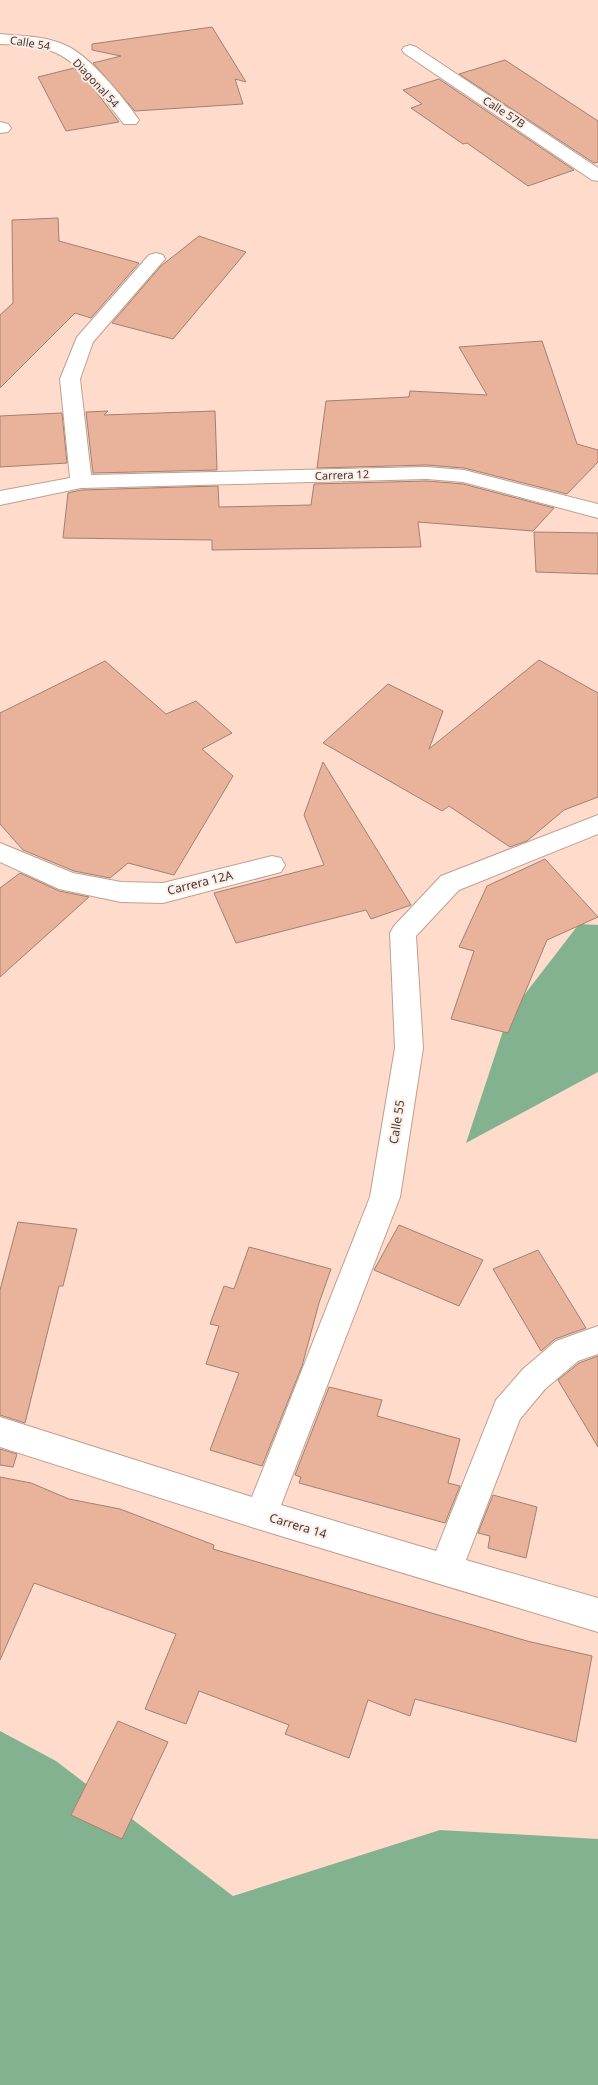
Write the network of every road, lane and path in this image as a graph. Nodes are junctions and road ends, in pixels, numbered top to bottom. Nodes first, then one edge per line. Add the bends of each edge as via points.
1 (0, 39) edge
2 (60, 49) joint
3 (410, 50) dead end
4 (130, 120) dead end
5 (598, 176) edge
6 (156, 259) dead end
7 (81, 482) junction
8 (0, 498) edge
9 (598, 511) edge
10 (598, 824) edge
11 (0, 852) edge
12 (272, 865) dead end
13 (598, 1340) edge
14 (0, 1432) edge
15 (261, 1515) junction
16 (445, 1570) junction
17 (598, 1615) edge

1 - 2 street, Calle 54
2 - 4 street, Diagonal 54 via 78,60
3 - 5 street, Calle 57B
6 - 7 street via 84,341 70,379
7 - 8 street, Carrera 12
7 - 9 street, Carrera 12 via 427,473 464,476
10 - 15 street, Calle 55 via 450,883 404,933 409,1048 385,1197
11 - 12 street, Carrera 12A via 68,882 121,892 163,892
13 - 16 street via 568,1351 534,1379 508,1410
14 - 15 street, Carrera 14
15 - 16 street, Carrera 14
16 - 17 street, Carrera 14

